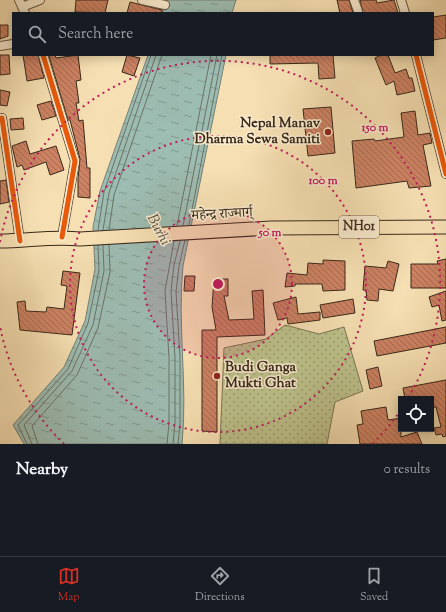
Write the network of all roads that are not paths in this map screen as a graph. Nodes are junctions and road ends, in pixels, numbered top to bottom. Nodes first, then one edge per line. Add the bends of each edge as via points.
1 (40, 0) edge
2 (142, 0) edge
3 (354, 0) edge
4 (401, 0) edge
5 (165, 5) dead end
6 (22, 7) edge
7 (358, 11) dead end
8 (405, 12) edge
9 (12, 44) edge
10 (0, 46) edge
11 (43, 56) edge
12 (416, 56) edge
13 (2, 118) dead end
14 (446, 174) edge
15 (446, 227) edge
16 (62, 237) junction
17 (0, 241) edge
18 (20, 241) junction

1 - 6 street
2 - 5 street
3 - 7 street
4 - 8 street
9 - 10 street
11 - 16 street via 75,161
12 - 14 street
13 - 18 street
15 - 16 highway, महेन्द्र राज्मार्ग् / NH01 via 271,228
16 - 18 highway, महेन्द्र राज्मार्ग् / NH01
17 - 18 highway, महेन्द्र राज्मार्ग् / NH01

